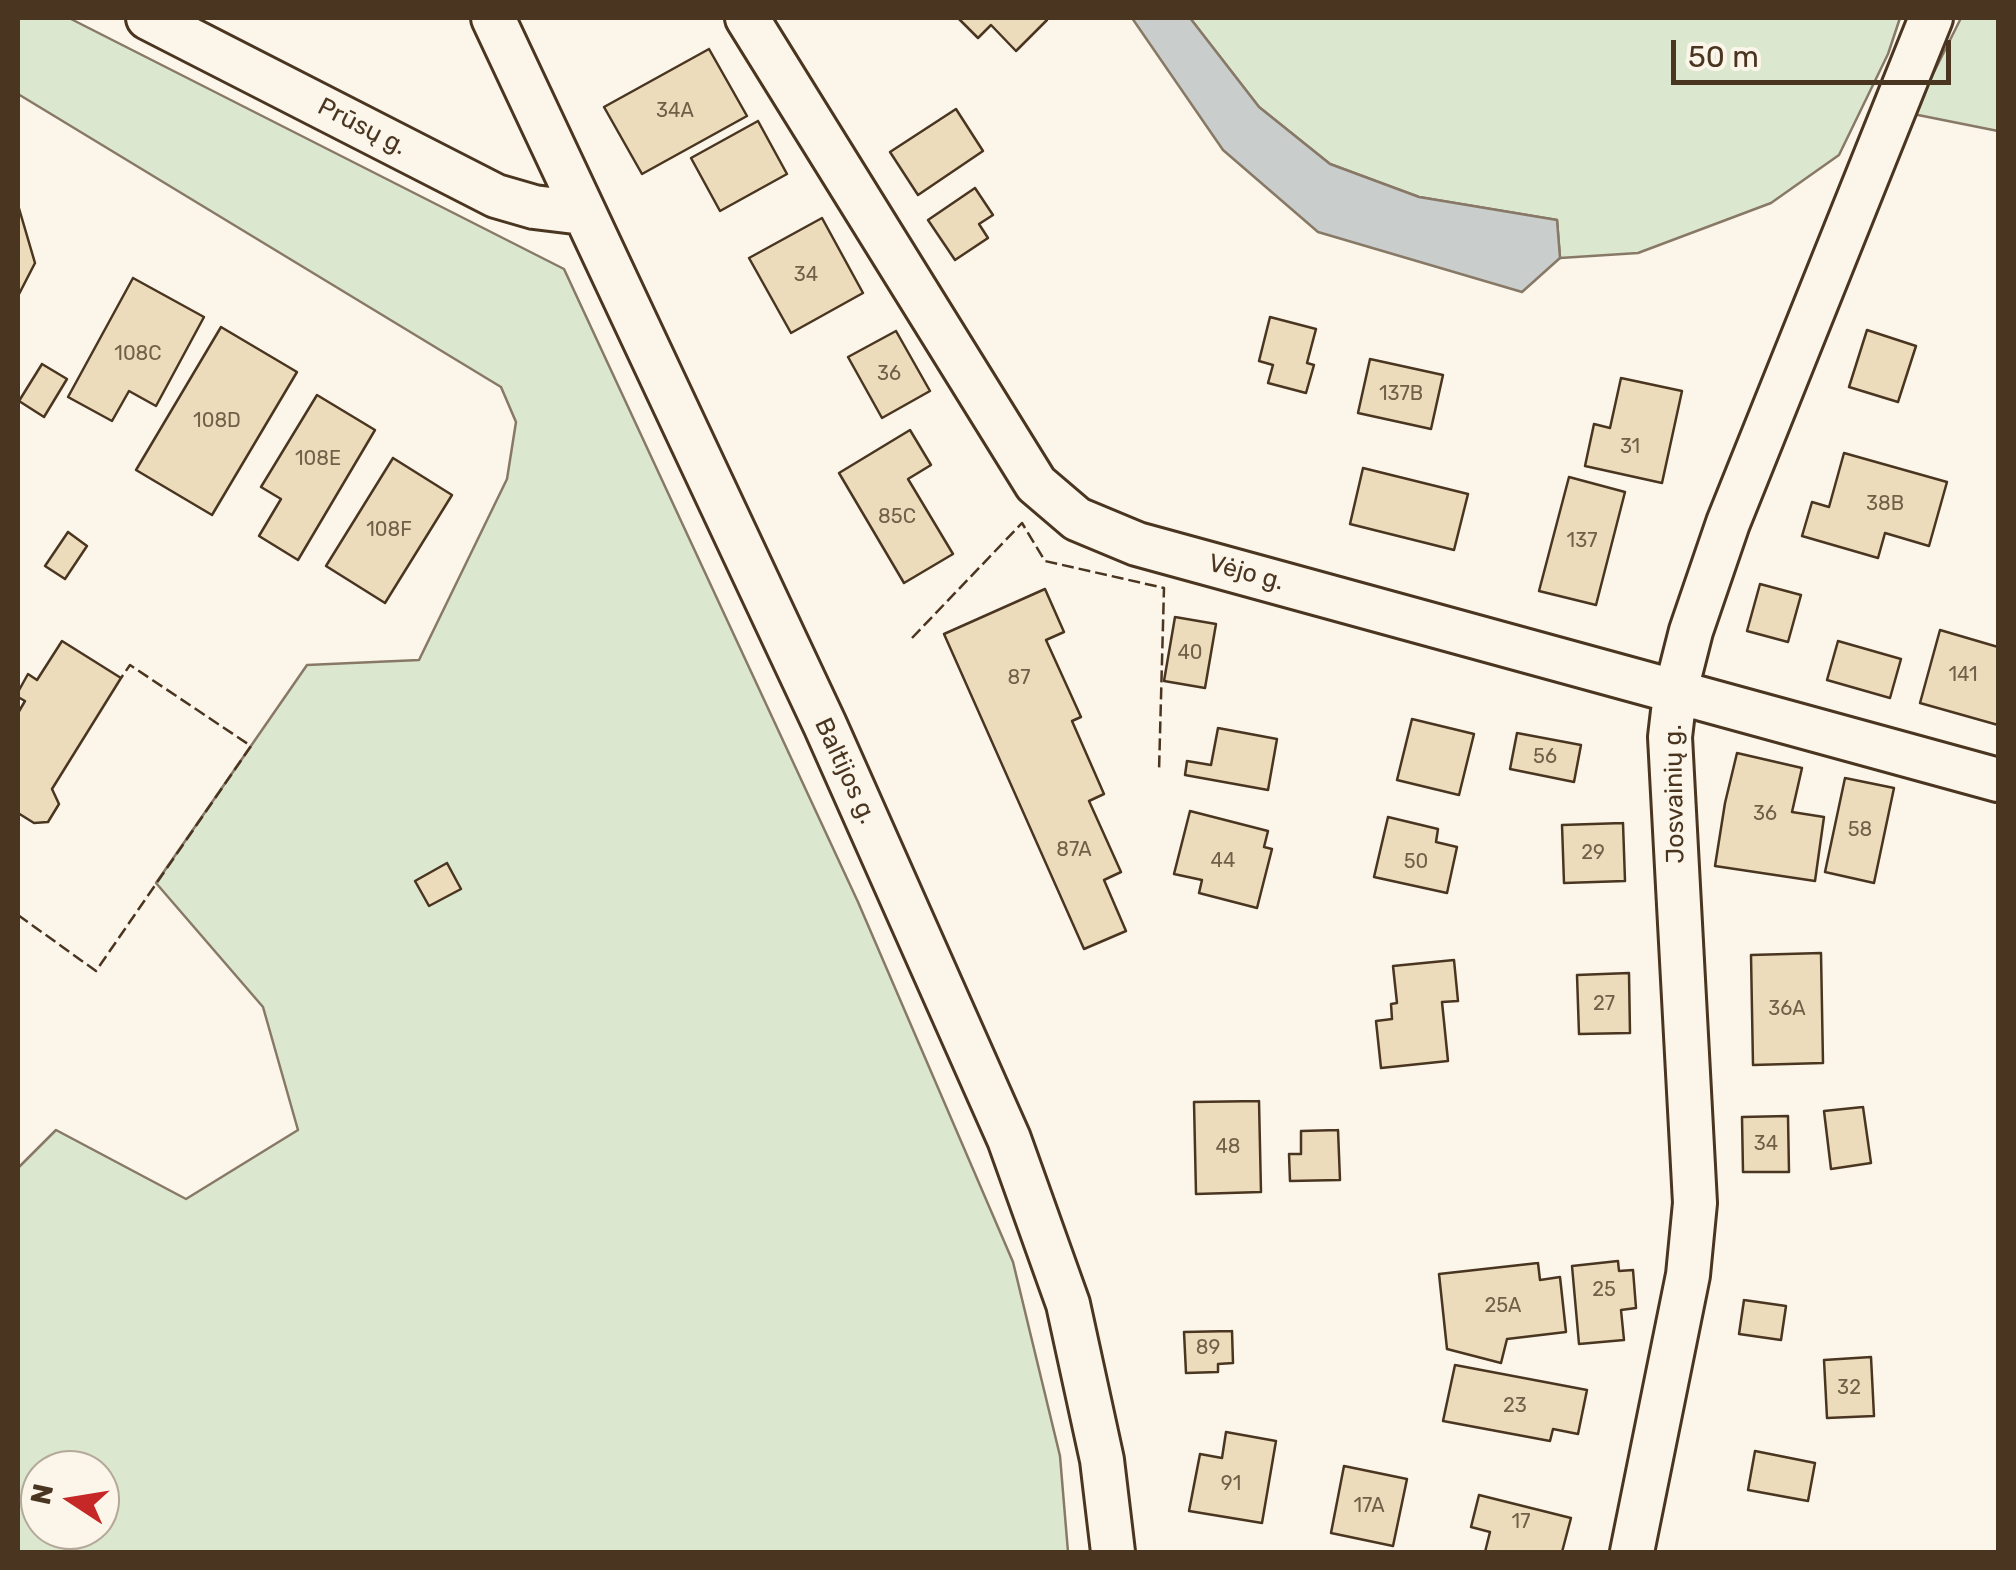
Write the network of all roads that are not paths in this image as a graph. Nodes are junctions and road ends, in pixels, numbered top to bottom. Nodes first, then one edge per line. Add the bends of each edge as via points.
1 (148, 18) edge
2 (493, 18) edge
3 (747, 18) edge
4 (1931, 18) edge
5 (583, 213) junction
6 (1675, 694) junction
7 (1998, 780) edge
8 (1113, 1552) edge
9 (1632, 1552) edge

1 - 5 street, Prūsų g. via 496,196
2 - 5 street, Baltijos g.
3 - 6 street, Vėjo g. via 1036,484 1076,519 1137,544
4 - 6 street, Josvainių g. via 1728,523
5 - 8 street, Baltijos g. via 1009,1139 1068,1304 1102,1460
6 - 7 street, Vėjo g.
6 - 9 street, Josvainių g. via 1670,754 1696,1202 1688,1275

